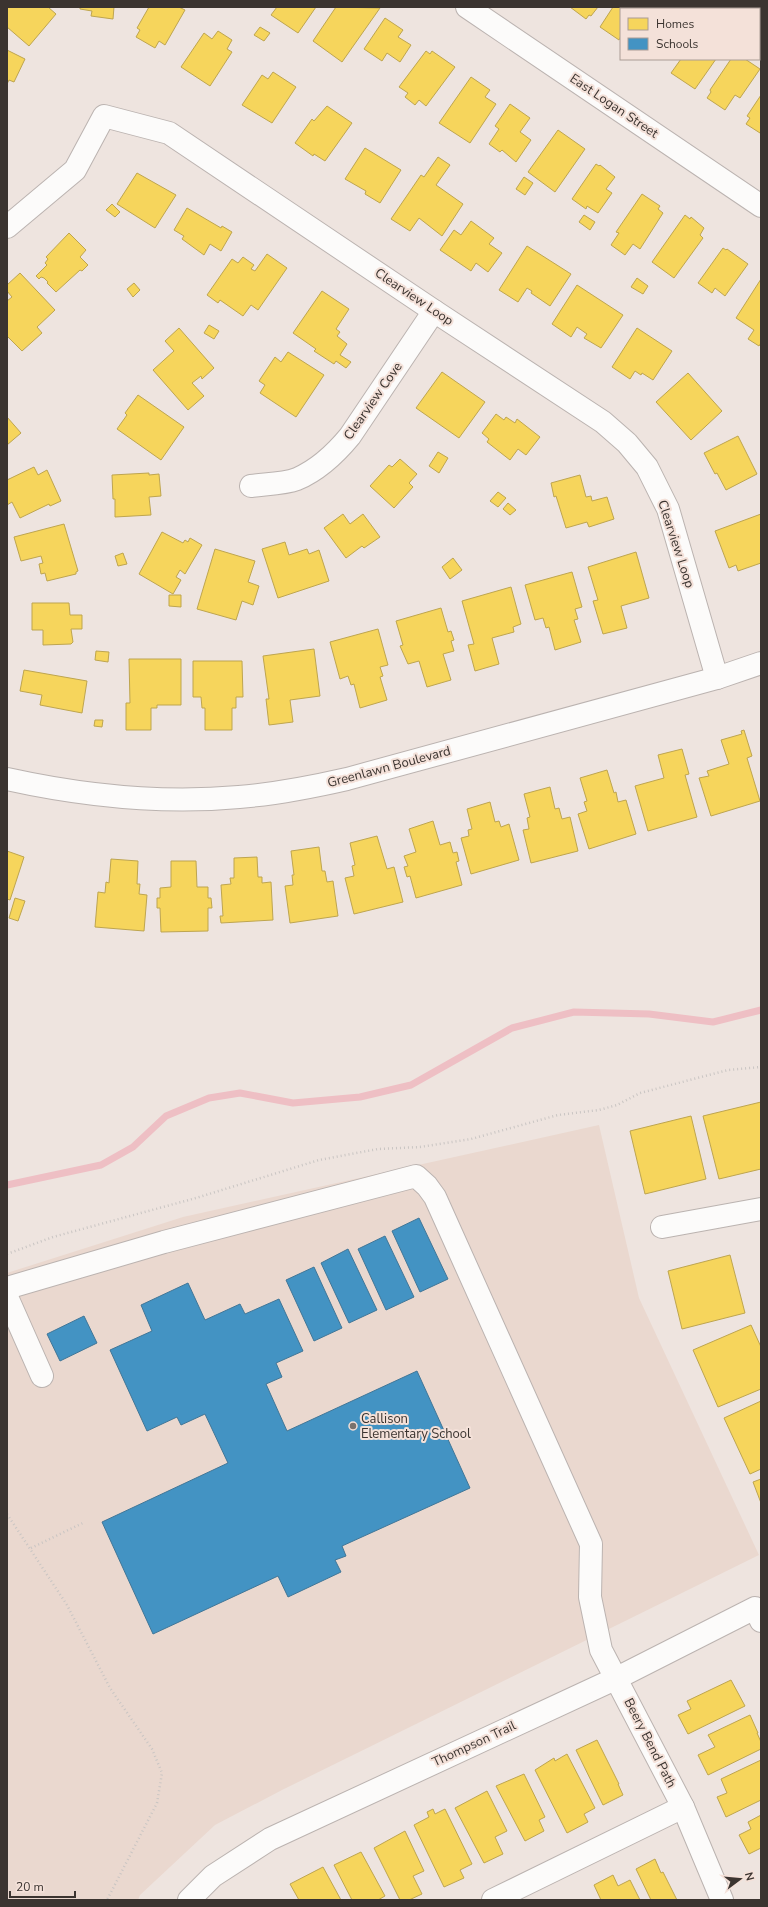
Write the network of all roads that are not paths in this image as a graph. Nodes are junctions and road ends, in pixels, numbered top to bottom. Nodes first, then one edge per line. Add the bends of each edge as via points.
1 (467, 7) edge
2 (761, 206) edge
3 (7, 227) edge
4 (434, 312) junction
5 (251, 486) dead end
6 (761, 663) edge
7 (717, 678) junction
8 (7, 779) edge
9 (761, 1209) edge
10 (662, 1227) dead end
11 (7, 1288) edge
12 (7, 1297) edge
13 (42, 1376) dead end
14 (759, 1612) edge
15 (616, 1678) junction
16 (682, 1807) junction
17 (189, 1900) edge
18 (493, 1900) edge
19 (722, 1900) edge

1 - 2 street, East Logan Street
3 - 4 street, Clearview Loop via 75,170 104,116 169,133
4 - 5 street, Clearview Cove via 341,447 321,465 297,479
4 - 7 street, Clearview Loop via 603,422 627,443 647,467 668,509
6 - 7 street, Greenlawn Boulevard
7 - 8 street, Greenlawn Boulevard via 347,779 294,790 239,797 127,798 58,790
9 - 10 street
11 - 15 street, Beery Bend Path via 164,1242 416,1176 435,1197 591,1544 590,1597 601,1650
12 - 13 street
14 - 15 street, Thompson Trail
15 - 16 street, Beery Bend Path
15 - 17 street, Thompson Trail via 270,1838 213,1876
16 - 18 street
16 - 19 street, Beery Bend Path

